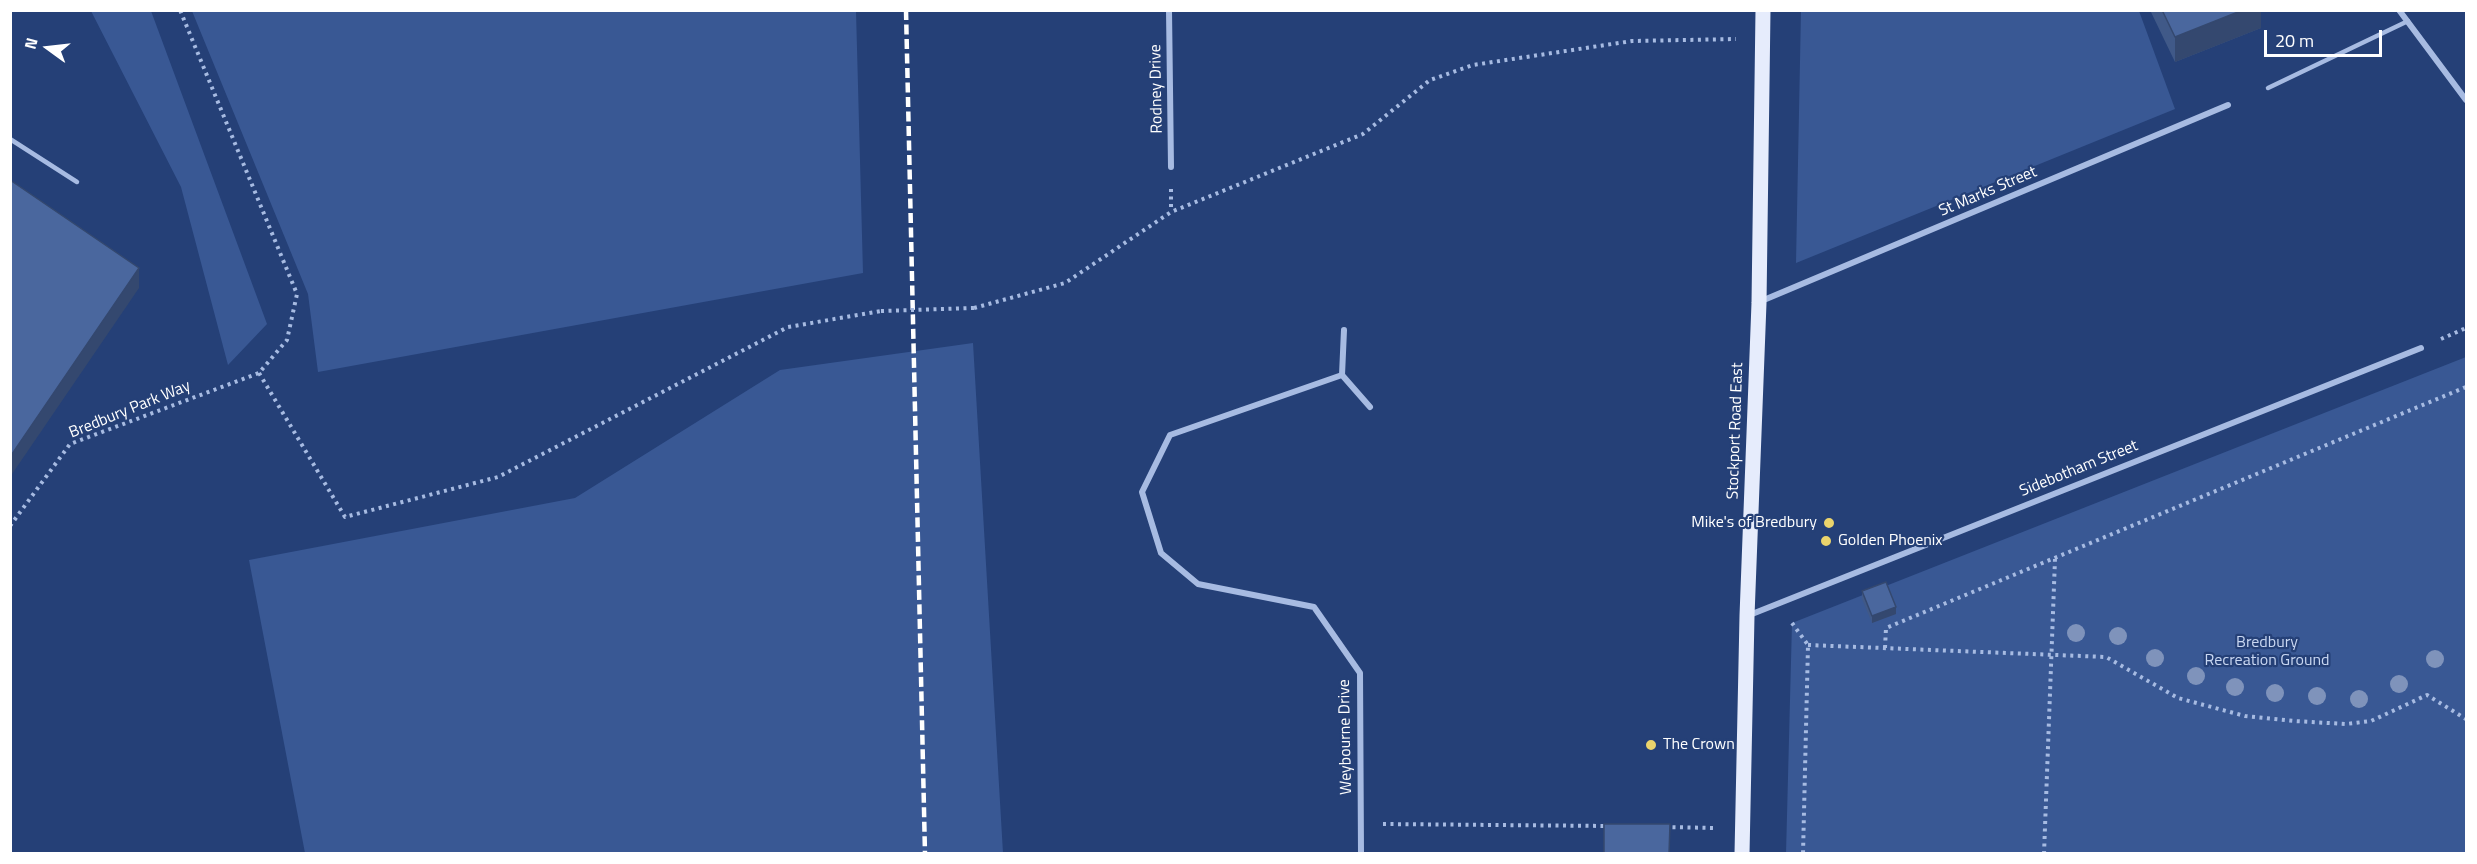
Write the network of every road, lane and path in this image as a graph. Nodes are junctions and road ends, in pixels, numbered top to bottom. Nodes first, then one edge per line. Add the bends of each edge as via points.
1 (180, 10) edge
2 (1169, 10) edge
3 (1763, 10) edge
4 (2399, 10) edge
5 (2408, 21) junction
6 (1761, 39) junction
7 (2268, 88) dead end
8 (2466, 100) edge
9 (2228, 105) dead end
10 (10, 139) edge
11 (1171, 167) dead end
12 (77, 182) dead end
13 (1759, 303) junction
14 (1344, 330) dead end
15 (2421, 348) dead end
16 (259, 373) junction
17 (1342, 375) junction
18 (2466, 387) edge
19 (1370, 407) dead end
20 (10, 526) edge
21 (2055, 559) junction
22 (1747, 616) junction
23 (1885, 648) junction
24 (2051, 655) junction
25 (2217, 710) junction
26 (2217, 716) dead end
27 (2466, 719) edge
28 (1361, 823) junction
29 (1611, 826) edge
30 (1659, 827) edge
31 (1742, 828) junction
32 (1361, 854) edge
33 (1742, 854) edge
34 (1803, 854) edge
35 (2044, 854) edge

1 - 16 path via 297,294 286,340
2 - 11 street, Rodney Drive
3 - 6 main road, Stockport Road East
4 - 5 street
5 - 7 lane
5 - 8 street
6 - 13 main road, Stockport Road East
6 - 16 path, bridge via 1632,42 1473,65 1430,80 1364,134 1171,212 1065,283 974,308 881,311 788,327 498,477 345,517
9 - 13 street, St Marks Street
10 - 12 lane
13 - 22 main road, Stockport Road East
14 - 17 street
15 - 22 street, Sidebotham Street
16 - 20 path, Bredbury Park Way via 70,444
17 - 19 street
17 - 28 street, Weybourne Drive via 1170,435 1142,492 1161,553 1198,584 1314,607 1360,673
18 - 21 path
21 - 23 path via 1886,628
21 - 24 path
22 - 31 main road, Stockport Road East
23 - 24 path
23 - 34 path via 1808,645
24 - 25 path via 2106,657 2178,698
24 - 35 path
25 - 26 path
25 - 27 path via 2346,724 2371,721 2427,695
28 - 29 path
28 - 32 street, Weybourne Drive
30 - 31 path
31 - 33 main road, Stockport Road East

